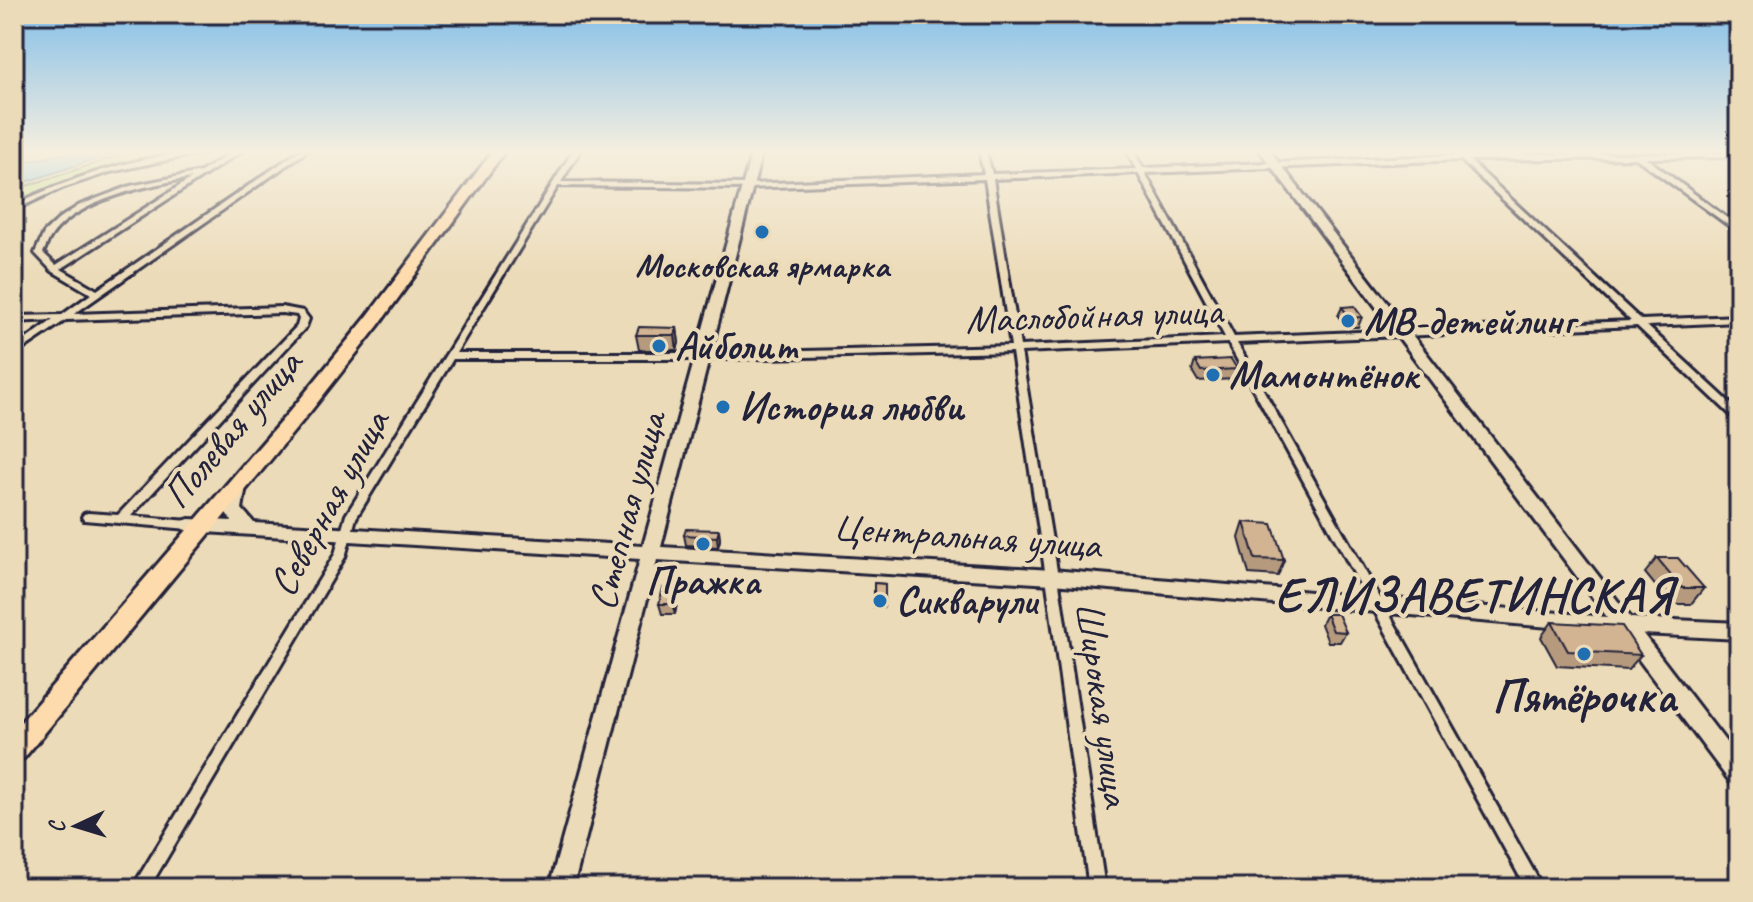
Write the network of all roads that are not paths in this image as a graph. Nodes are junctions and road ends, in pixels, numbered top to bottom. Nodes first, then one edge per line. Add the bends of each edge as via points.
1 (46, 193) edge
2 (121, 193) edge
3 (172, 193) edge
4 (242, 193) edge
5 (458, 193) edge
6 (468, 193) edge
7 (550, 193) edge
8 (745, 193) edge
9 (991, 193) edge
10 (1152, 193) edge
11 (1298, 193) edge
12 (1502, 193) edge
13 (1688, 193) edge
14 (14, 208) edge
15 (1739, 231) edge
16 (55, 269) junction
17 (97, 294) junction
18 (63, 318) junction
19 (14, 319) edge
20 (1739, 319) edge
21 (1642, 323) junction
22 (1403, 331) junction
23 (1231, 340) junction
24 (1015, 349) junction
25 (14, 352) edge
26 (703, 355) junction
27 (451, 356) junction
28 (1739, 417) edge
29 (239, 482) junction
30 (88, 517) dead end
31 (121, 519) junction
32 (196, 526) junction
33 (254, 529) junction
34 (344, 535) junction
35 (651, 551) junction
36 (175, 559) junction
37 (1052, 577) junction
38 (1377, 602) junction
39 (1628, 626) junction
40 (1739, 631) edge
41 (14, 730) edge
42 (14, 750) edge
43 (1739, 776) edge
44 (140, 888) edge
45 (561, 888) edge
46 (1097, 888) edge
47 (1535, 888) edge

1 - 14 street
2 - 16 street via 72,213 46,234 39,253
3 - 16 street
4 - 17 street
5 - 32 highway, Полевая улица
6 - 29 highway, Полевая улица via 372,322
7 - 27 street, Северная улица
8 - 26 street, Степная улица
9 - 24 street, Широкая улица
10 - 23 street
11 - 22 street
12 - 21 street
13 - 15 street
16 - 17 street
17 - 18 street
18 - 19 street
18 - 25 street
18 - 31 street via 282,310 300,313 304,319
20 - 21 street, Маслобойная улица
21 - 22 street, Маслобойная улица
21 - 28 street
22 - 23 street, Маслобойная улица
22 - 39 street
23 - 24 street, Маслобойная улица
23 - 38 street
24 - 26 street, Маслобойная улица
24 - 37 street, Широкая улица
26 - 27 street, Маслобойная улица
26 - 35 street, Степная улица
27 - 34 street, Северная улица
29 - 32 highway, Полевая улица
29 - 33 street via 233,510
30 - 31 street
31 - 32 street
32 - 33 street, Центральная улица
32 - 36 highway, Полевая улица
32 - 41 highway, Полевая улица
33 - 34 street, Центральная улица
33 - 36 street via 206,539
34 - 35 street, Центральная улица
34 - 44 street, Северная улица via 341,554
35 - 37 street, Центральная улица
35 - 45 street, Степная улица
36 - 42 highway, Полевая улица
37 - 38 street, Центральная улица
37 - 46 street, Широкая улица
38 - 39 street, Центральная улица
38 - 47 street
39 - 40 street, Центральная улица
39 - 43 street

